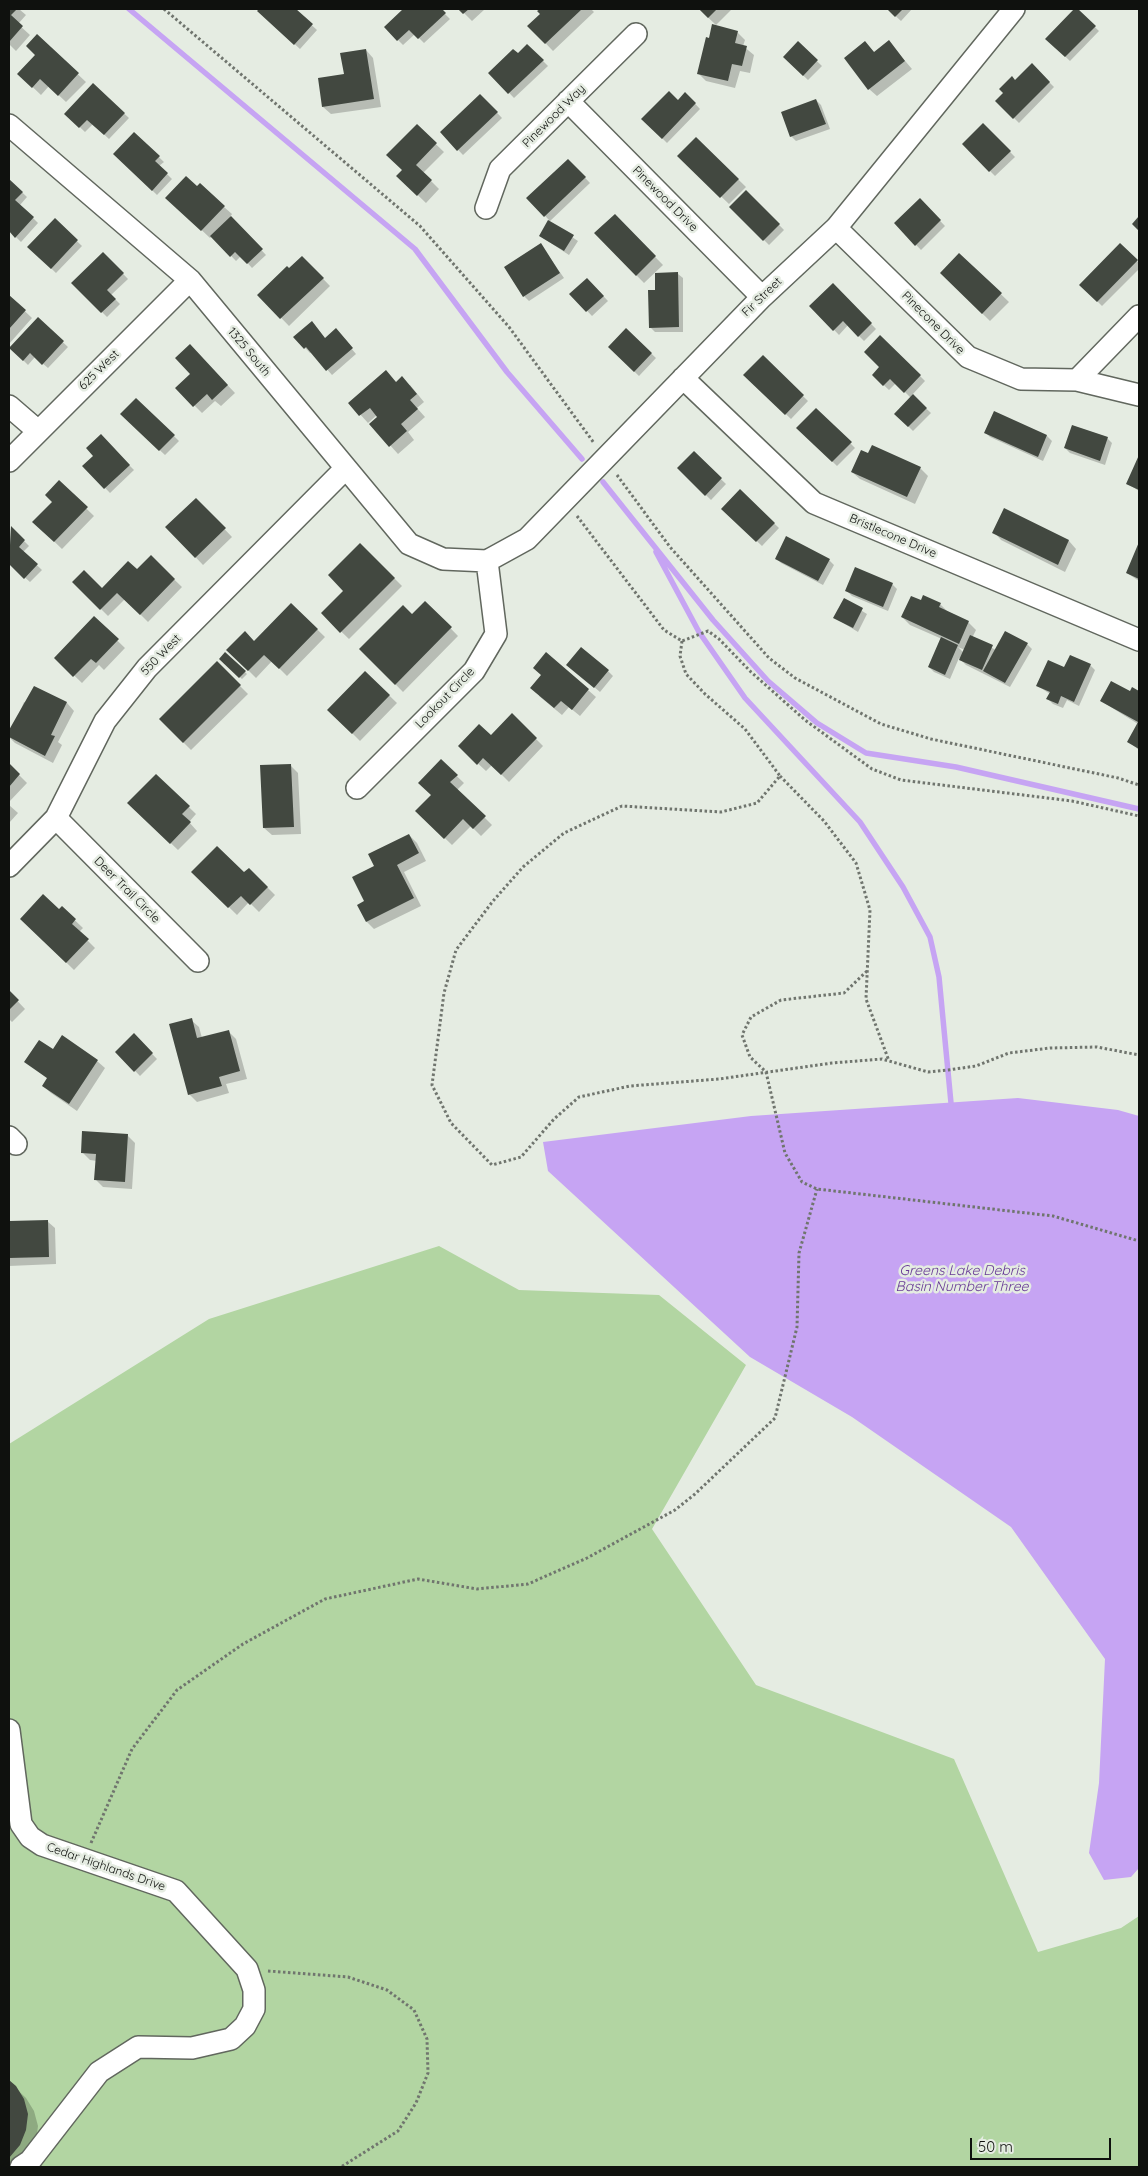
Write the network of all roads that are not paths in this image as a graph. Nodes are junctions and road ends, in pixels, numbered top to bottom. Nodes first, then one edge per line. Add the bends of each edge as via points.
1 (1014, 9) edge
2 (636, 34) dead end
3 (568, 101) junction
4 (9, 125) edge
5 (486, 208) dead end
6 (836, 228) junction
7 (190, 280) junction
8 (762, 297) junction
9 (1139, 316) edge
10 (682, 378) junction
11 (1076, 380) junction
12 (1139, 396) edge
13 (9, 406) edge
14 (38, 431) junction
15 (9, 461) edge
16 (346, 468) junction
17 (487, 562) junction
18 (1139, 640) edge
19 (357, 788) dead end
20 (56, 818) junction
21 (9, 866) edge
22 (198, 961) dead end
23 (9, 1730) edge
24 (21, 2167) edge

1 - 6 street, Fir Street
2 - 3 street, Pinewood Way
3 - 5 street, Pinewood Way via 500,169
3 - 8 street, Pinewood Drive
4 - 7 street, 1325 South
6 - 8 street, Fir Street
6 - 11 street, Pinecone Drive via 968,357 1021,379
7 - 14 street, 625 West
7 - 16 street, 1325 South
8 - 10 street, Fir Street
9 - 11 street
10 - 17 street, Fir Street via 527,539
10 - 18 street, Bristlecone Drive via 814,503
11 - 12 street, Pinecone Drive
13 - 14 street
14 - 15 street, 625 West
16 - 17 street, 1325 South via 409,544 443,559
16 - 20 street, 550 West via 146,668 105,721
17 - 19 street, Lookout Circle via 496,634 474,671
20 - 21 street, 550 West
20 - 22 street, Deer Trail Circle
23 - 24 street, Cedar Highlands Drive via 21,1824 30,1837 42,1845 176,1891 247,1969 254,1990 254,2009 245,2026 231,2039 192,2048 138,2047 99,2072 30,2161

